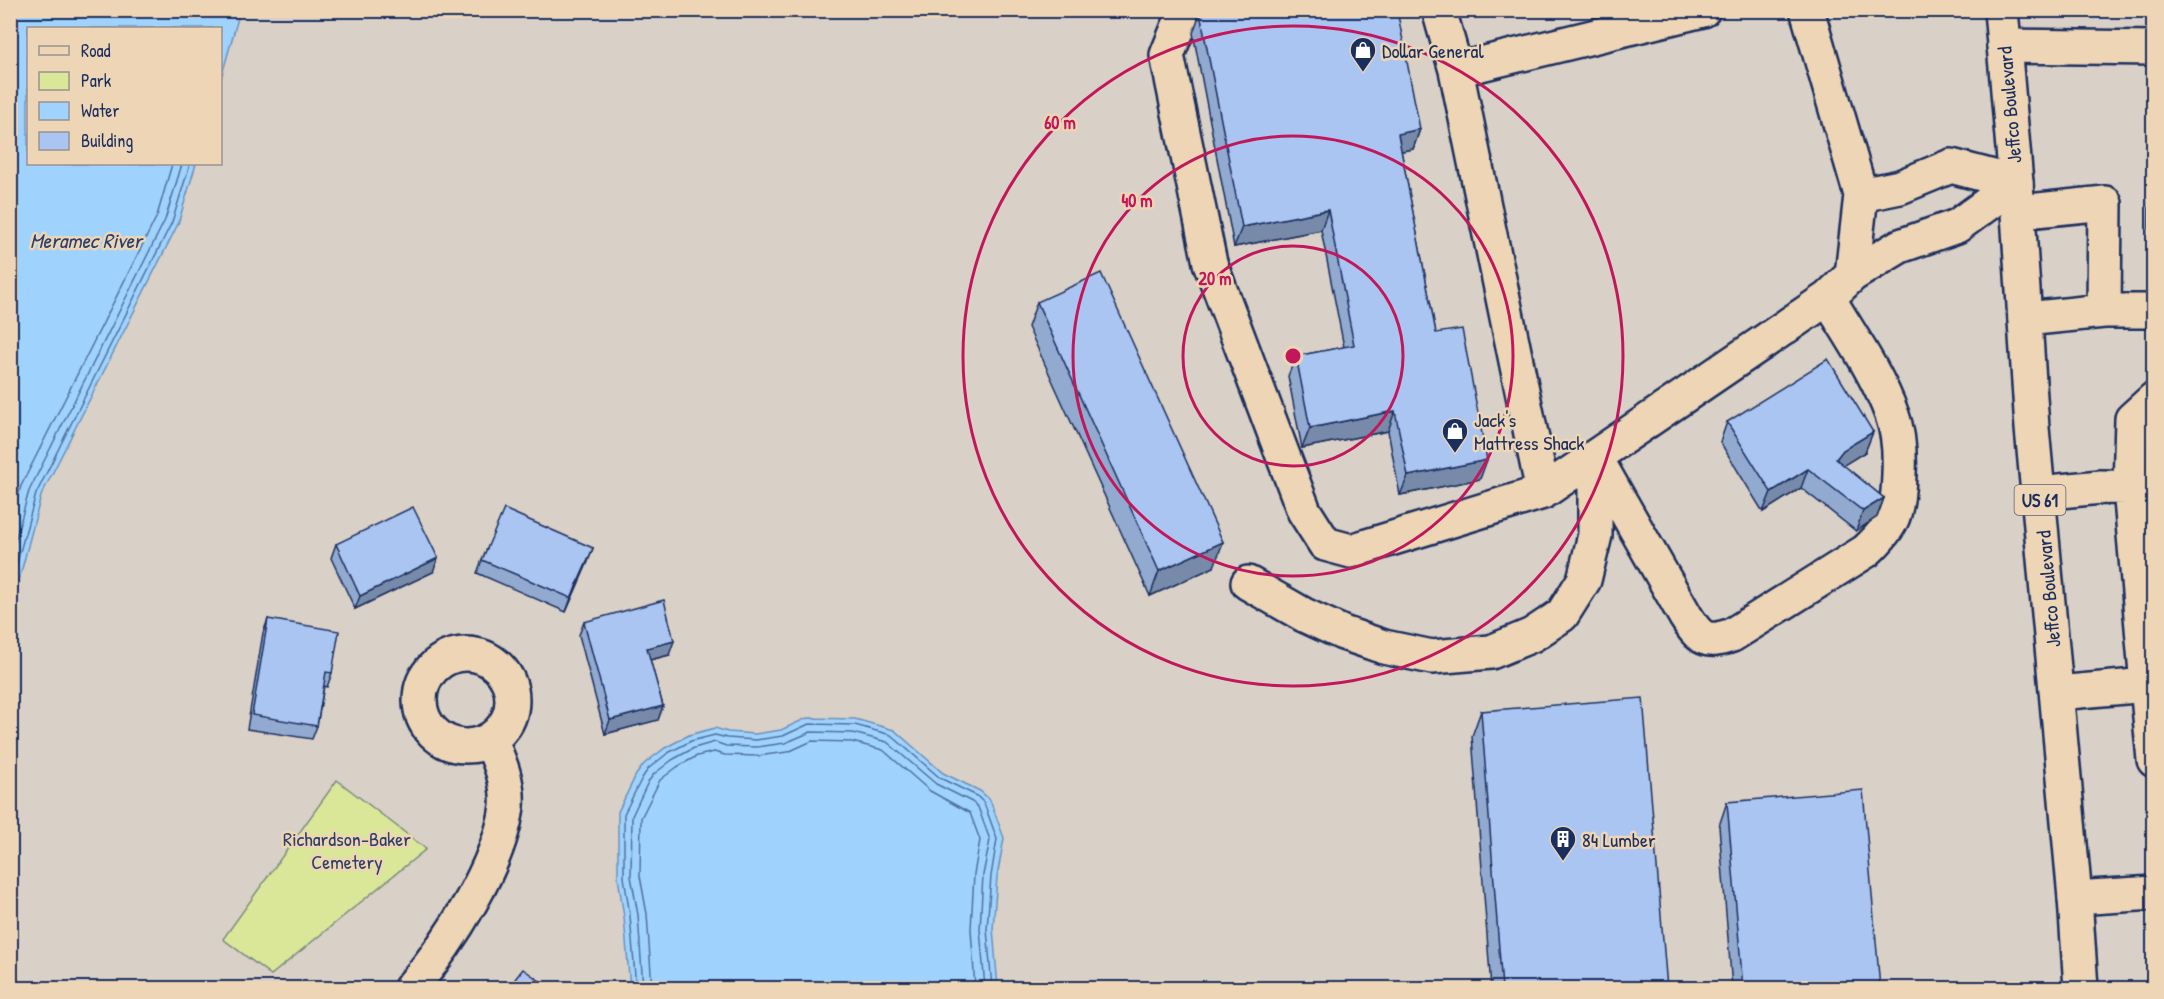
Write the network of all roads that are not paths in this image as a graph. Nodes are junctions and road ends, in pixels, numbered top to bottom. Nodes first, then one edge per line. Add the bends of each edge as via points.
1 (1198, 10) edge
2 (1439, 10) edge
3 (1703, 10) edge
4 (1807, 10) edge
5 (2001, 10) edge
6 (2004, 46) junction
7 (2154, 48) edge
8 (1456, 70) junction
9 (1861, 195) junction
10 (2017, 198) junction
11 (1852, 275) junction
12 (1828, 298) junction
13 (2104, 311) junction
14 (2154, 311) edge
15 (2025, 319) junction
16 (2154, 399) edge
17 (1595, 457) junction
18 (2142, 488) edge
19 (1543, 492) junction
20 (2039, 493) junction
21 (1248, 584) dead end
22 (2147, 685) junction
23 (2057, 693) junction
24 (490, 739) dead end
25 (2154, 760) edge
26 (2154, 893) edge
27 (2074, 898) junction
28 (411, 988) edge
29 (2081, 988) edge

1 - 19 main road via 1178,28 1167,55 1210,263 1304,511 1325,544 1351,552
2 - 8 main road
3 - 8 main road
4 - 9 main road
5 - 6 main road, Jeffco Boulevard / US 61
6 - 7 main road
6 - 10 main road, Jeffco Boulevard / US 61
8 - 19 main road
9 - 10 main road via 1900,187 1951,166
9 - 11 main road
10 - 11 main road via 1957,226 1900,246
10 - 13 main road via 2105,203
10 - 15 main road, Jeffco Boulevard / US 61
11 - 12 main road
12 - 17 main road
12 - 17 main road via 1872,373 1898,435 1897,507 1883,535 1866,551 1732,635 1704,639 1686,618
13 - 14 main road
13 - 15 main road
15 - 20 main road, Jeffco Boulevard / US 61
16 - 18 main road via 2132,419
17 - 19 main road
17 - 21 main road via 1595,535 1584,580 1562,615 1532,635 1491,652 1432,657 1384,647 1343,633
18 - 20 main road
18 - 22 main road
20 - 23 main road, Jeffco Boulevard / US 61
22 - 23 main road
22 - 25 main road
23 - 27 main road, Jeffco Boulevard / US 61
24 - 28 main road via 504,769 507,804 501,829 467,908
26 - 27 main road
27 - 29 main road, Jeffco Boulevard / US 61

